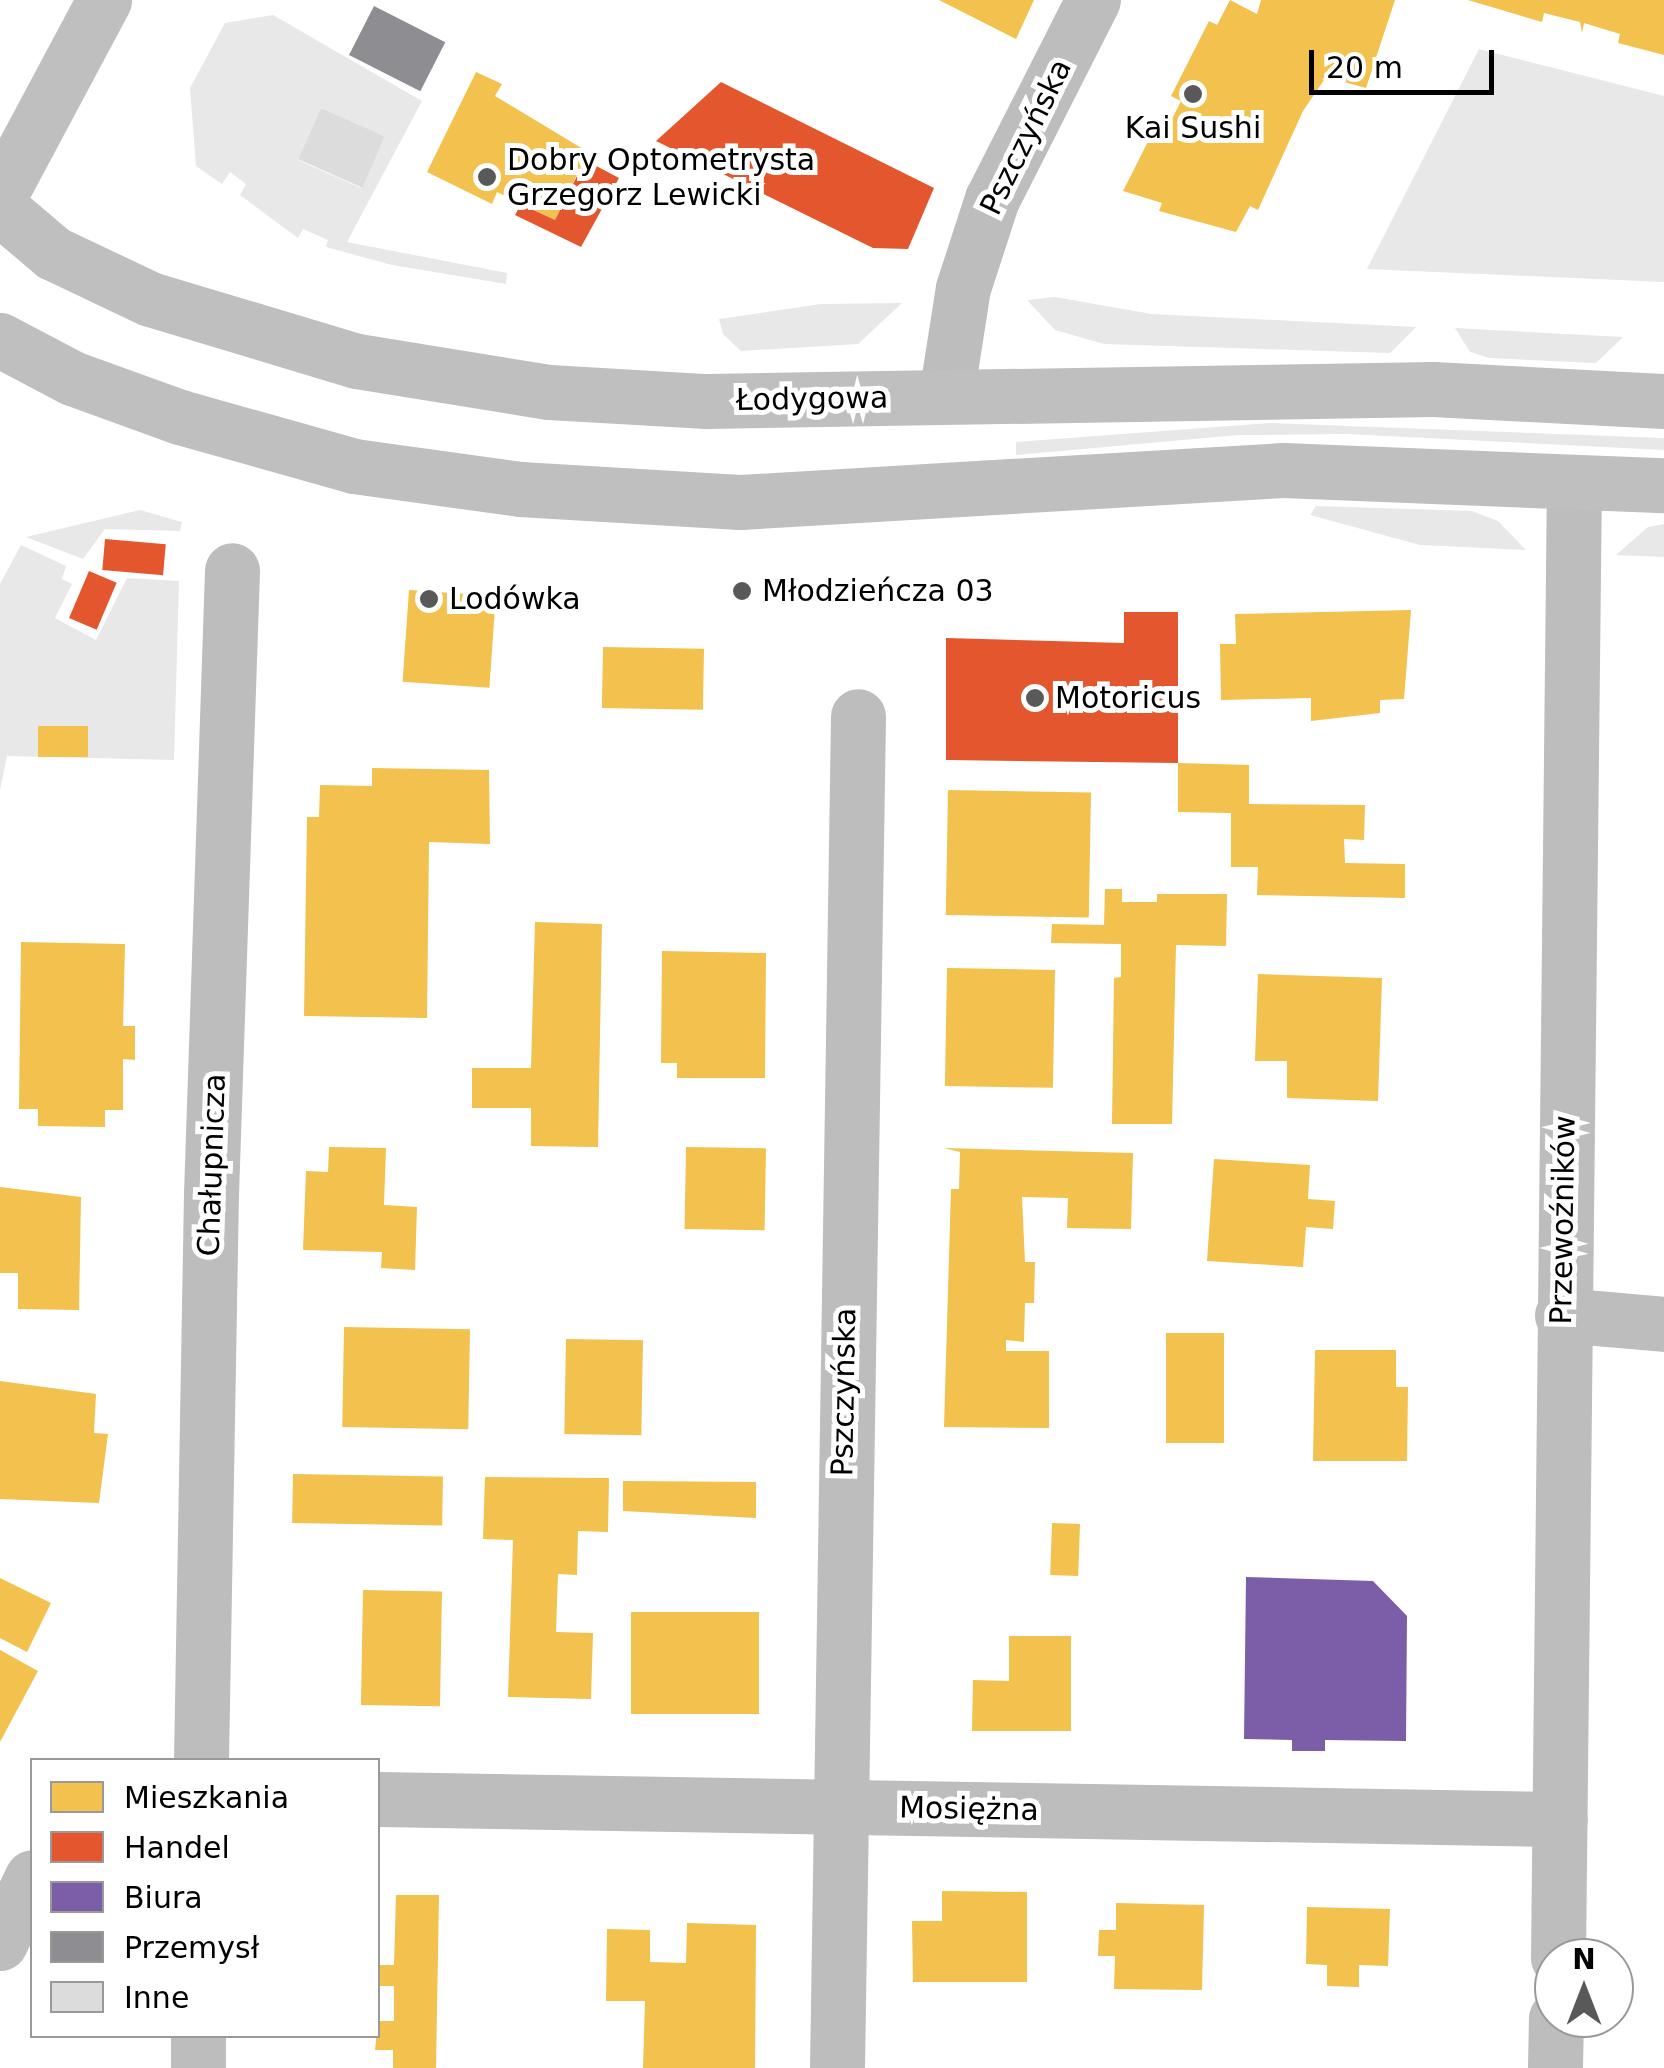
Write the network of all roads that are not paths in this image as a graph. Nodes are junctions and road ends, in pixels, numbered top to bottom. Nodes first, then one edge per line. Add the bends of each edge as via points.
1 (104, 0) edge
2 (1094, 0) edge
3 (0, 195) edge
4 (0, 208) edge
5 (0, 340) edge
6 (946, 396) junction
7 (1664, 401) edge
8 (1574, 482) junction
9 (1664, 485) edge
10 (232, 570) dead end
11 (858, 716) dead end
12 (1562, 1315) junction
13 (1664, 1324) edge
14 (201, 1758) edge
15 (380, 1799) edge
16 (840, 1808) junction
17 (1560, 1820) junction
18 (30, 1881) edge
19 (1558, 1938) edge
20 (0, 1943) edge
21 (198, 2038) edge
22 (1556, 2038) edge
23 (198, 2068) edge
24 (837, 2068) edge
25 (1555, 2068) edge

1 - 3 main road
2 - 6 street, Pszczyńska via 992,200 964,288
4 - 6 main road, Łodygowa via 53,253 117,287 280,342 446,380 707,401
5 - 8 main road via 72,378 180,417 354,466 503,487 740,502 1283,470
6 - 7 main road, Łodygowa via 1433,389
8 - 9 main road
8 - 12 street, Przewoźników
10 - 14 street, Chałupnicza via 210,1194
11 - 16 street, Pszczyńska
12 - 13 street
12 - 17 street, Przewoźników
15 - 16 street, Mosiężna
16 - 17 street, Mosiężna
16 - 24 street, Pszczyńska
17 - 19 street, Przewoźników
18 - 20 street
21 - 23 street
22 - 25 street

